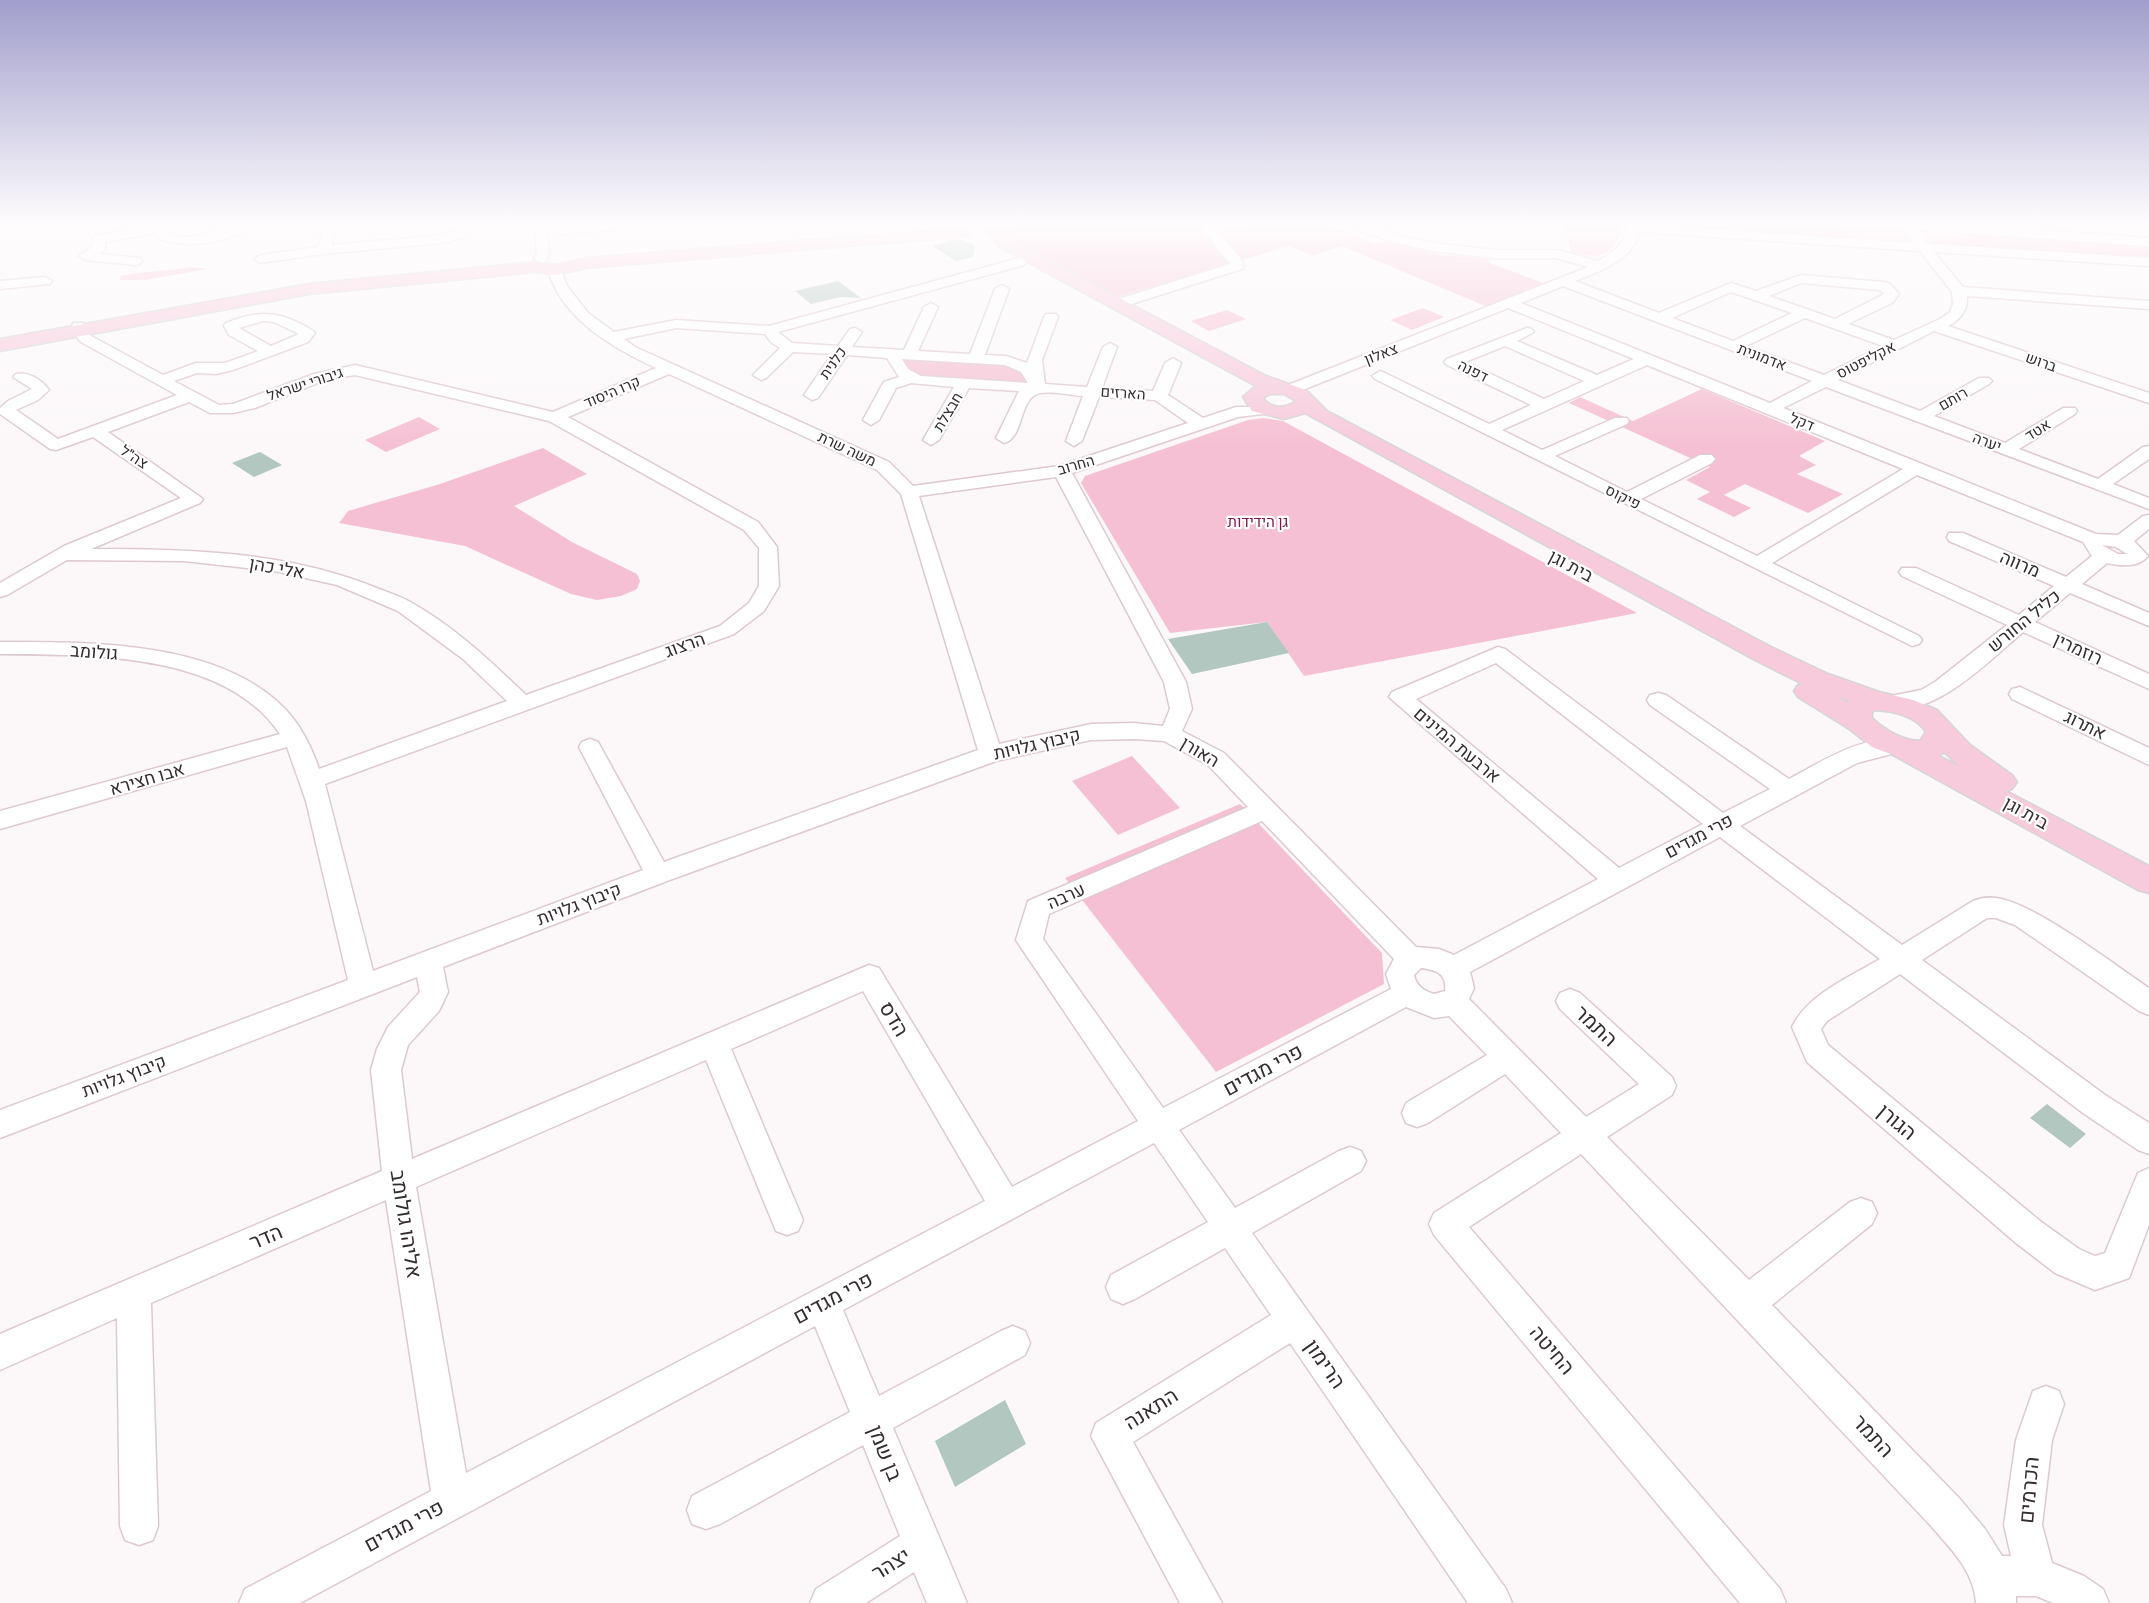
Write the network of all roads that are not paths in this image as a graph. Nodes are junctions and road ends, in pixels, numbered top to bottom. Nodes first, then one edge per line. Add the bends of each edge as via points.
1 (275, 296) edge
2 (565, 296) edge
3 (895, 296) edge
4 (999, 296) edge
5 (1079, 296) edge
6 (1102, 296) edge
7 (1143, 296) edge
8 (1531, 296) edge
9 (1601, 296) edge
10 (1711, 296) edge
11 (1756, 296) edge
12 (1891, 296) edge
13 (1961, 296) edge
14 (2024, 296) edge
15 (1117, 304) junction
16 (1511, 304) junction
17 (2149, 305) edge
18 (931, 307) dead end
19 (1805, 313) junction
20 (1051, 317) dead end
21 (1659, 318) junction
22 (1836, 324) junction
23 (1933, 326) junction
24 (78, 329) junction
25 (770, 330) junction
26 (855, 332) dead end
27 (1527, 332) dead end
28 (610, 337) junction
29 (0, 340) edge
30 (1505, 341) junction
31 (0, 345) edge
32 (1895, 345) junction
33 (1734, 346) junction
34 (789, 347) junction
35 (1110, 347) dead end
36 (842, 350) junction
37 (270, 351) dead end
38 (892, 354) junction
39 (909, 355) junction
40 (976, 358) junction
41 (1647, 359) junction
42 (1173, 363) dead end
43 (669, 368) junction
44 (761, 375) dead end
45 (21, 376) dead end
46 (1380, 376) dead end
47 (910, 378) junction
48 (162, 380) junction
49 (1597, 381) junction
50 (1826, 381) junction
51 (1984, 381) dead end
52 (964, 384) junction
53 (1037, 388) junction
54 (1093, 391) junction
55 (1296, 391) junction
56 (812, 395) dead end
57 (190, 396) junction
58 (1159, 396) junction
59 (2148, 397) edge
60 (1263, 405) junction
61 (1544, 405) junction
62 (1770, 409) junction
63 (2069, 411) dead end
64 (555, 417) junction
65 (1922, 417) junction
66 (871, 420) dead end
67 (1621, 421) dead end
68 (1200, 423) junction
69 (1488, 430) junction
70 (95, 431) junction
71 (1004, 438) dead end
72 (931, 440) dead end
73 (1074, 441) dead end
74 (2007, 449) junction
75 (2149, 451) edge
76 (1542, 456) junction
77 (1706, 459) dead end
78 (1916, 468) junction
79 (1062, 471) junction
80 (2101, 485) junction
81 (909, 492) junction
82 (1627, 499) junction
83 (2149, 504) edge
84 (2149, 520) edge
85 (1956, 537) dead end
86 (2121, 542) junction
87 (2099, 548) junction
88 (63, 554) junction
89 (2143, 561) edge
90 (1758, 564) junction
91 (1909, 572) dead end
92 (2068, 585) junction
93 (0, 591) edge
94 (2149, 620) edge
95 (2022, 623) junction
96 (1912, 640) dead end
97 (0, 648) edge
98 (2149, 682) edge
99 (1943, 687) junction
100 (2020, 694) dead end
101 (1658, 700) dead end
102 (1885, 701) junction
103 (523, 704) junction
104 (1934, 724) junction
105 (1861, 725) junction
106 (1169, 734) junction
107 (293, 738) junction
108 (590, 747) dead end
109 (1898, 747) junction
110 (991, 754) junction
111 (1848, 757) junction
112 (2149, 757) edge
113 (312, 780) junction
114 (1786, 788) junction
115 (1266, 809) junction
116 (0, 820) edge
117 (1720, 824) junction
118 (2149, 862) edge
119 (658, 874) junction
120 (1617, 880) junction
121 (2149, 881) edge
122 (1899, 958) junction
123 (1411, 959) junction
124 (428, 961) junction
125 (1453, 968) junction
126 (363, 986) junction
127 (1408, 993) junction
128 (1454, 1001) junction
129 (1570, 1001) dead end
130 (2149, 1003) edge
131 (714, 1044) junction
132 (1508, 1057) junction
133 (1417, 1113) dead end
134 (0, 1124) edge
135 (1158, 1125) junction
136 (1584, 1136) junction
137 (2149, 1140) edge
138 (1350, 1161) dead end
139 (399, 1180) junction
140 (2149, 1183) edge
141 (1005, 1206) junction
142 (1861, 1213) dead end
143 (787, 1220) dead end
144 (1230, 1228) junction
145 (1123, 1287) dead end
146 (134, 1294) junction
147 (823, 1303) junction
148 (1747, 1303) junction
149 (1294, 1320) junction
150 (1013, 1343) dead end
151 (0, 1352) edge
152 (2046, 1404) dead end
153 (871, 1420) junction
154 (452, 1501) junction
155 (706, 1510) dead end
156 (139, 1526) dead end
157 (922, 1544) junction
158 (2036, 1576) junction
159 (1993, 1590) edge
160 (259, 1603) edge
161 (830, 1603) edge
162 (947, 1603) edge
163 (1202, 1603) edge
164 (1492, 1603) edge
165 (1766, 1603) edge
166 (2089, 1603) edge

1 - 24 main road
2 - 28 street, משה שרת
3 - 25 street
4 - 40 street
5 - 60 main road, בית וגן via 1245,389
6 - 15 main road, בית וגן
7 - 15 street
8 - 16 street, צאלון
9 - 21 street, אדמונית
10 - 21 street
11 - 19 street
12 - 22 street
13 - 23 street, אקליפטוס via 1956,313 1941,325
14 - 17 street
15 - 55 main road, בית וגן via 1259,380
16 - 41 street, דקל
16 - 55 street, צאלון
18 - 39 street
19 - 22 street
19 - 33 street
20 - 53 street via 1034,360
21 - 33 street, אדמונית
22 - 32 street
23 - 32 street, אקליפטוס
23 - 59 street, ברוש
24 - 29 main road
24 - 31 main road
24 - 48 street, גיבורי ישראל via 86,339
25 - 28 street via 676,324
25 - 34 street
26 - 36 street, כלנית
27 - 30 street, דפנה
28 - 43 street, משה שרת
30 - 49 street
30 - 61 street, דפנה via 1452,362
32 - 50 street, אקליפטוס
33 - 50 street, אדמונית
34 - 36 street
34 - 44 street
35 - 54 street
36 - 38 street
36 - 56 street, כלנית
37 - 48 street via 228,367 196,368
38 - 39 street
38 - 47 street
39 - 40 street
40 - 53 street via 1021,365 1034,374
41 - 49 street
41 - 62 street, דקל
42 - 58 street
43 - 64 street, קרו היסוד
43 - 81 street, משה שרת via 883,466
45 - 70 street via 41,390 6,411 56,445
46 - 69 street, פיקוס
47 - 52 street, הארזים
47 - 66 street via 890,385
48 - 57 street, גיבורי ישראל
49 - 61 street
50 - 62 street, אקליפטוס
50 - 65 street, יערה
51 - 65 street, רותם
52 - 53 street, הארזים
52 - 72 street, חבצלת
53 - 54 street, הארזים
53 - 71 street via 1024,395
54 - 58 street, הארזים
54 - 73 street
55 - 60 main road via 1263,390
55 - 60 main road via 1296,410
55 - 102 main road, בית וגן via 1320,415 1764,654 1818,680
57 - 64 street, גיבורי ישראל via 216,410 226,410 330,373 355,370
57 - 70 street
58 - 68 street, הארזים
60 - 68 street, החרוב
60 - 105 main road, בית וגן via 1306,421 1829,702
61 - 69 street
62 - 78 street, דקל
63 - 74 street, אטד
64 - 103 street, הרצוג via 751,526 768,547 769,586 757,607 727,630
65 - 74 street, יערה
67 - 76 street
68 - 79 street, החרוב
69 - 76 street, פיקוס
70 - 88 street, צה"ל via 194,499
74 - 80 street, יערה
75 - 80 street
76 - 82 street, פיקוס
77 - 82 street
78 - 87 street, דקל
78 - 90 street
79 - 81 street, החרוב
79 - 106 street, האורן via 1182,700 1182,715
80 - 83 street, יערה
81 - 110 street, משה שרת
82 - 90 street, פיקוס
84 - 86 street
85 - 92 street, מרווה
86 - 87 street via 2104,539
86 - 89 street via 2135,550
87 - 89 street via 2122,560
87 - 92 street, כליל החורש
88 - 93 street
88 - 103 street, אלי כהן via 184,555 274,565 343,581 405,607 470,654
90 - 96 street, פיקוס
91 - 95 street, רוזמרין
92 - 94 street, מרווה
92 - 95 street, כליל החורש
95 - 98 street, רוזמרין
95 - 99 street, כליל החורש
97 - 107 street, גולומב via 135,655 187,664 227,678 258,696 278,715
99 - 102 street, כליל החורש via 1927,696
99 - 104 street via 1933,708
100 - 112 street, אתרוג
101 - 114 street
102 - 104 main road, בית וגן via 1919,711
102 - 105 main road via 1863,704 1857,716
103 - 113 street, הרצוג
104 - 109 main road via 1940,737 1934,746 1920,750
104 - 118 main road, בית וגן via 1960,752 2001,781
105 - 109 main road, בית וגן via 1876,738
105 - 111 street via 1862,742
106 - 110 street, קיבוץ גלויות via 1091,732
106 - 115 street, האורן via 1216,759
107 - 113 street
107 - 116 street, אבו חצירא
108 - 119 street
109 - 111 street, פרי מגדים
109 - 121 main road, בית וגן
110 - 119 street, קיבוץ גלויות
111 - 114 street, פרי מגדים
113 - 126 street
114 - 117 street, פרי מגדים
115 - 123 street, האורן
115 - 135 street, ערבה via 1037,908 1029,940
117 - 120 street, פרי מגדים
117 - 120 street, ארבעת המינים via 1498,654 1400,697
117 - 122 street
119 - 124 street, קיבוץ גלויות
120 - 125 street, פרי מגדים
122 - 130 street, הגורן via 1982,908 1997,908 2024,918
122 - 137 street via 2094,1104
122 - 140 street, הגורן via 1817,1012 1806,1028 1817,1053 2028,1232 2067,1261 2095,1273 2117,1266
123 - 125 street via 1428,957
123 - 127 street via 1400,974
124 - 126 street, קיבוץ גלויות
124 - 139 street, אליהו גולומב via 434,992 429,1003 398,1036 387,1060
125 - 128 street via 1461,982
126 - 134 street, קיבוץ גלויות
127 - 128 street via 1425,1004 1445,1005
127 - 135 street, פרי מגדים
128 - 132 street, התמר
129 - 136 street, התמר via 1661,1086
131 - 139 street, הדס
131 - 141 street, הדס via 869,976
131 - 143 street
132 - 133 street
132 - 136 street, התמר
135 - 141 street, פרי מגדים
135 - 144 street, הרימון
136 - 148 street, התמר
136 - 165 street, החיטה via 1445,1224
138 - 144 street
139 - 146 street, הדר
139 - 154 street, אליהו גולומב
141 - 147 street, פרי מגדים
142 - 148 street
144 - 145 street
144 - 149 street, הרימון
146 - 151 street, הדר
146 - 156 street
147 - 153 street, בן שמן
147 - 154 street, פרי מגדים
148 - 159 street, התמר via 1946,1512 1971,1543
149 - 163 street, התאנה via 1109,1436
149 - 164 street, הרימון
150 - 153 street
152 - 158 street, הכרמים via 2034,1440 2023,1524
153 - 155 street
153 - 157 street, בן שמן
154 - 160 street, פרי מגדים
157 - 161 street, יצהר
157 - 162 street, בן שמן
158 - 159 street
158 - 166 street

